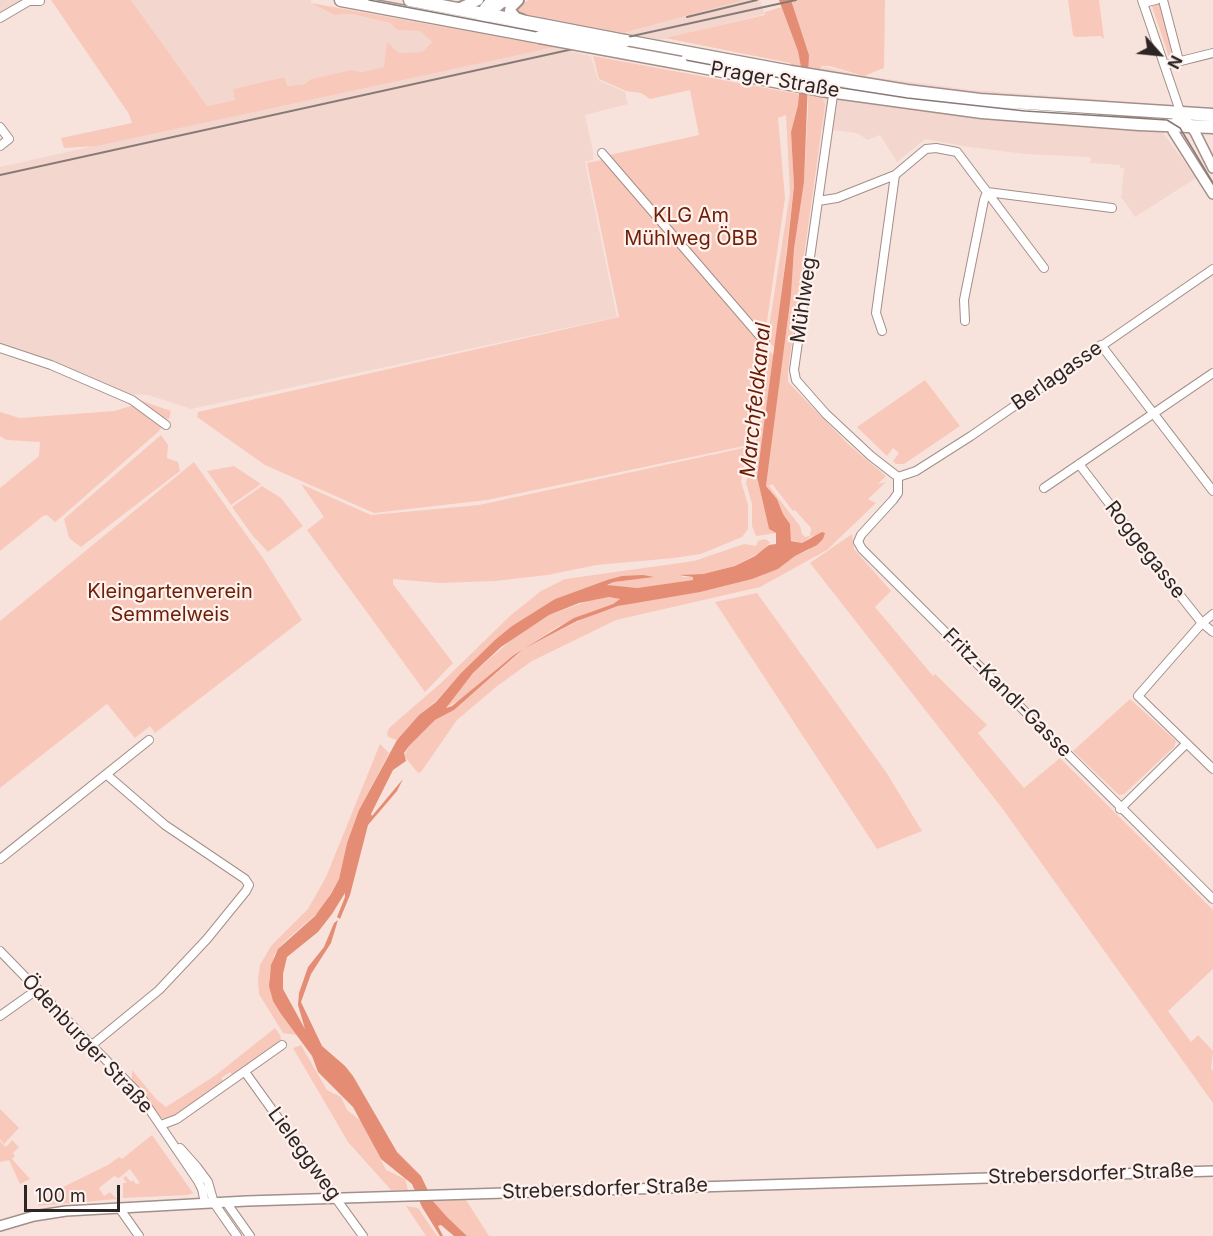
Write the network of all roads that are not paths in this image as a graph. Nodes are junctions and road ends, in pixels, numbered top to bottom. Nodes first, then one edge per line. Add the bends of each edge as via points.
1 (341, 0) edge
2 (410, 0) edge
3 (478, 0) edge
4 (492, 0) edge
5 (508, 0) edge
6 (518, 0) edge
7 (1156, 0) edge
8 (1163, 0) edge
9 (40, 1) edge
10 (1142, 2) edge
11 (459, 9) junction
12 (484, 16) junction
13 (0, 18) edge
14 (525, 21) junction
15 (461, 23) junction
16 (492, 30) junction
17 (541, 31) junction
18 (1213, 53) edge
19 (1179, 62) junction
20 (1165, 65) junction
21 (827, 84) junction
22 (1181, 114) junction
23 (1213, 115) edge
24 (1173, 126) junction
25 (1190, 126) junction
26 (0, 127) edge
27 (1213, 127) edge
28 (0, 146) edge
29 (602, 153) dead end
30 (1213, 168) edge
31 (895, 175) junction
32 (987, 192) junction
33 (1213, 194) edge
34 (818, 201) junction
35 (1112, 208) dead end
36 (1044, 268) dead end
37 (1213, 269) edge
38 (965, 321) dead end
39 (882, 331) dead end
40 (765, 342) dead end
41 (1101, 345) junction
42 (0, 348) edge
43 (1213, 373) edge
44 (1153, 413) junction
45 (166, 425) dead end
46 (1079, 465) junction
47 (898, 477) junction
48 (1044, 488) dead end
49 (1213, 491) edge
50 (1213, 614) edge
51 (1202, 623) junction
52 (1213, 632) edge
53 (149, 740) dead end
54 (1186, 744) junction
55 (1213, 769) edge
56 (106, 775) junction
57 (1120, 808) junction
58 (1, 858) edge
59 (1213, 899) edge
60 (0, 951) edge
61 (38, 989) junction
62 (0, 1016) edge
63 (92, 1045) junction
64 (282, 1045) dead end
65 (245, 1072) junction
66 (161, 1125) junction
67 (1213, 1171) edge
68 (336, 1198) junction
69 (226, 1202) junction
70 (209, 1203) junction
71 (120, 1209) junction
72 (0, 1227) edge
73 (139, 1236) edge
74 (237, 1236) edge
75 (250, 1236) edge
76 (363, 1236) edge

1 - 15 main road, Prager Straße
2 - 11 main road, Prager Straße
3 - 11 main road
4 - 12 main road via 484,8
5 - 12 main road
6 - 14 main road via 510,10
7 - 10 street
8 - 19 street
9 - 13 street via 30,1
10 - 20 street
11 - 12 main road, Prager Straße
12 - 14 main road, Prager Straße
12 - 15 main road via 473,23
12 - 16 main road
14 - 17 main road, Prager Straße
15 - 16 main road, Prager Straße
16 - 17 main road, Prager Straße
17 - 21 main road, Prager Straße, bridge
18 - 19 street
19 - 20 street
20 - 22 street
21 - 22 main road, Prager Straße via 980,100
21 - 24 main road, Prager Straße via 982,112
21 - 34 street, Mühlweg
22 - 23 main road, Prager Straße
22 - 24 street
22 - 25 street
24 - 25 main road, Prager Straße
24 - 33 street
25 - 27 main road, Prager Straße
25 - 30 street
26 - 28 street via 9,139
29 - 40 street
31 - 32 street via 926,149 936,148 957,152
31 - 34 street via 837,198
31 - 39 street via 876,313
32 - 35 street
32 - 36 street
32 - 38 street via 964,300
34 - 47 street, Mühlweg via 794,366 796,380 845,433
37 - 41 street, Berlagasse
41 - 44 street
41 - 47 street, Berlagasse via 970,436 916,471
42 - 45 street via 132,400
43 - 44 street
44 - 46 street
44 - 49 street
46 - 48 street
46 - 51 street, Roggegasse
47 - 57 street, Fritz-Kandl-Gasse via 898,493 861,535 858,542 862,549
50 - 51 street
51 - 52 street, Roggegasse
51 - 54 street via 1138,696
53 - 56 street
54 - 55 street
54 - 57 street
56 - 58 street
56 - 63 street via 165,825 249,885 207,939 159,990
57 - 59 street, Fritz-Kandl-Gasse
60 - 61 street, Ödenburger Straße
61 - 62 street
61 - 63 street, Ödenburger Straße
63 - 66 street, Ödenburger Straße via 139,1094
64 - 65 street
65 - 66 street via 177,1119
65 - 68 street, Lieleggweg
66 - 70 street, Ödenburger Straße
67 - 68 street, Strebersdorfer Straße
68 - 69 street, Strebersdorfer Straße
68 - 76 street, Lieleggweg
69 - 70 street, Strebersdorfer Straße
69 - 75 street
70 - 71 street, Strebersdorfer Straße
70 - 74 street, Ödenburger Straße
71 - 72 street, Strebersdorfer Straße via 66,1211
71 - 73 street

